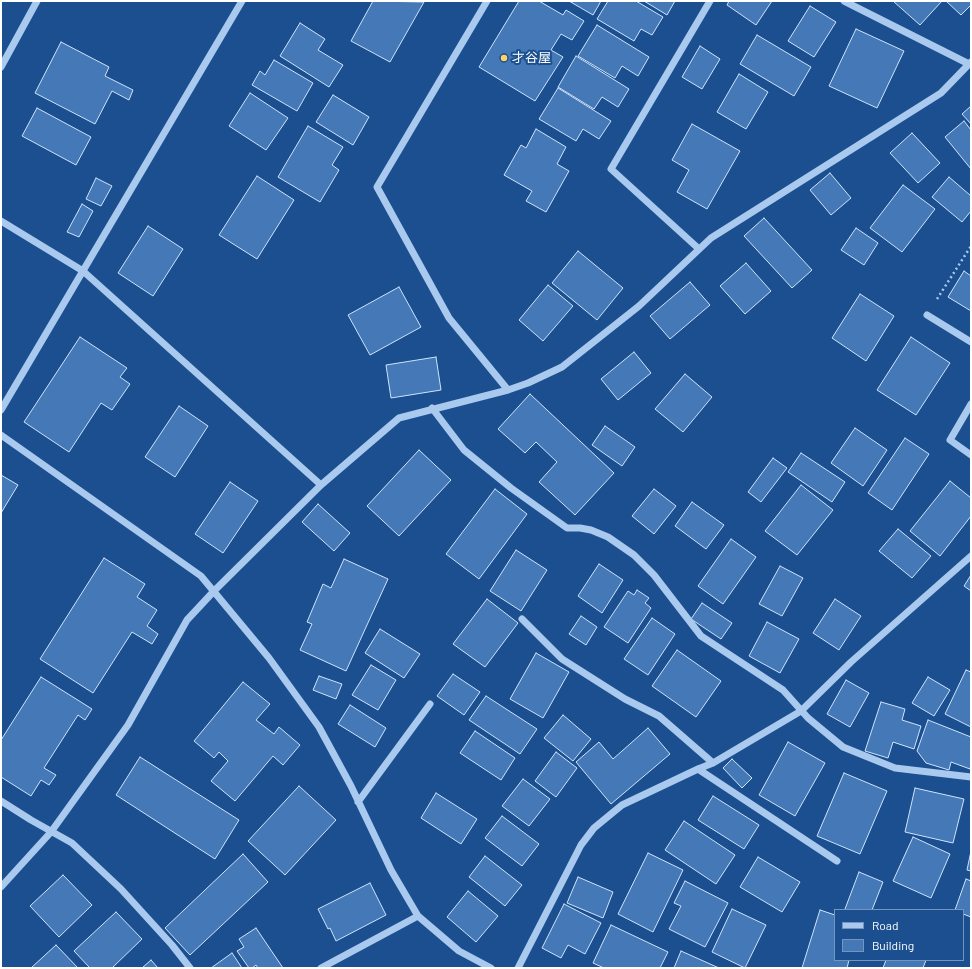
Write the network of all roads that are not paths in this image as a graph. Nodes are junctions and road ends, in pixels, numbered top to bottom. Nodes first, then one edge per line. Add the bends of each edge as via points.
1 (38, 1) edge
2 (242, 1) edge
3 (487, 1) edge
4 (710, 1) edge
5 (844, 1) edge
6 (970, 63) edge
7 (1, 67) edge
8 (1, 221) edge
9 (699, 249) junction
10 (83, 271) junction
11 (927, 314) road end
12 (971, 342) edge
13 (508, 390) junction
14 (971, 404) edge
15 (432, 408) junction
16 (1, 410) edge
17 (1, 435) edge
18 (971, 455) edge
19 (321, 485) junction
20 (971, 556) edge
21 (214, 591) junction
22 (522, 619) dead end
23 (430, 704) dead end
24 (801, 711) junction
25 (713, 763) junction
26 (698, 769) junction
27 (971, 777) edge
28 (1, 801) edge
29 (358, 802) junction
30 (51, 832) junction
31 (838, 861) dead end
32 (1, 887) edge
33 (418, 916) junction
34 (190, 968) edge
35 (321, 968) edge
36 (491, 968) edge
37 (518, 968) edge

1 - 7 street
2 - 10 street
3 - 13 street via 377,187 449,318
4 - 9 street via 611,169
5 - 6 street
6 - 9 street via 941,94 718,234
8 - 10 street
9 - 13 street via 639,306 562,367
10 - 16 street
10 - 19 street
11 - 12 street
13 - 15 street
14 - 18 street via 950,440
15 - 19 street via 399,418
15 - 24 street via 464,450 511,488 567,528 597,532 634,555 654,574 701,636 783,690
17 - 21 street via 201,576
19 - 21 street
20 - 24 street via 851,662
21 - 29 street via 269,658 319,727
21 - 30 street via 187,620 128,725
22 - 25 street via 562,659 659,716
23 - 29 street
24 - 25 street
24 - 27 street via 843,747 895,768
25 - 26 street
26 - 31 street
26 - 37 street via 622,805 594,828 581,845
28 - 30 street
29 - 33 street via 391,870
30 - 32 street
30 - 34 street via 72,843 121,889
33 - 35 street
33 - 36 street via 459,951

